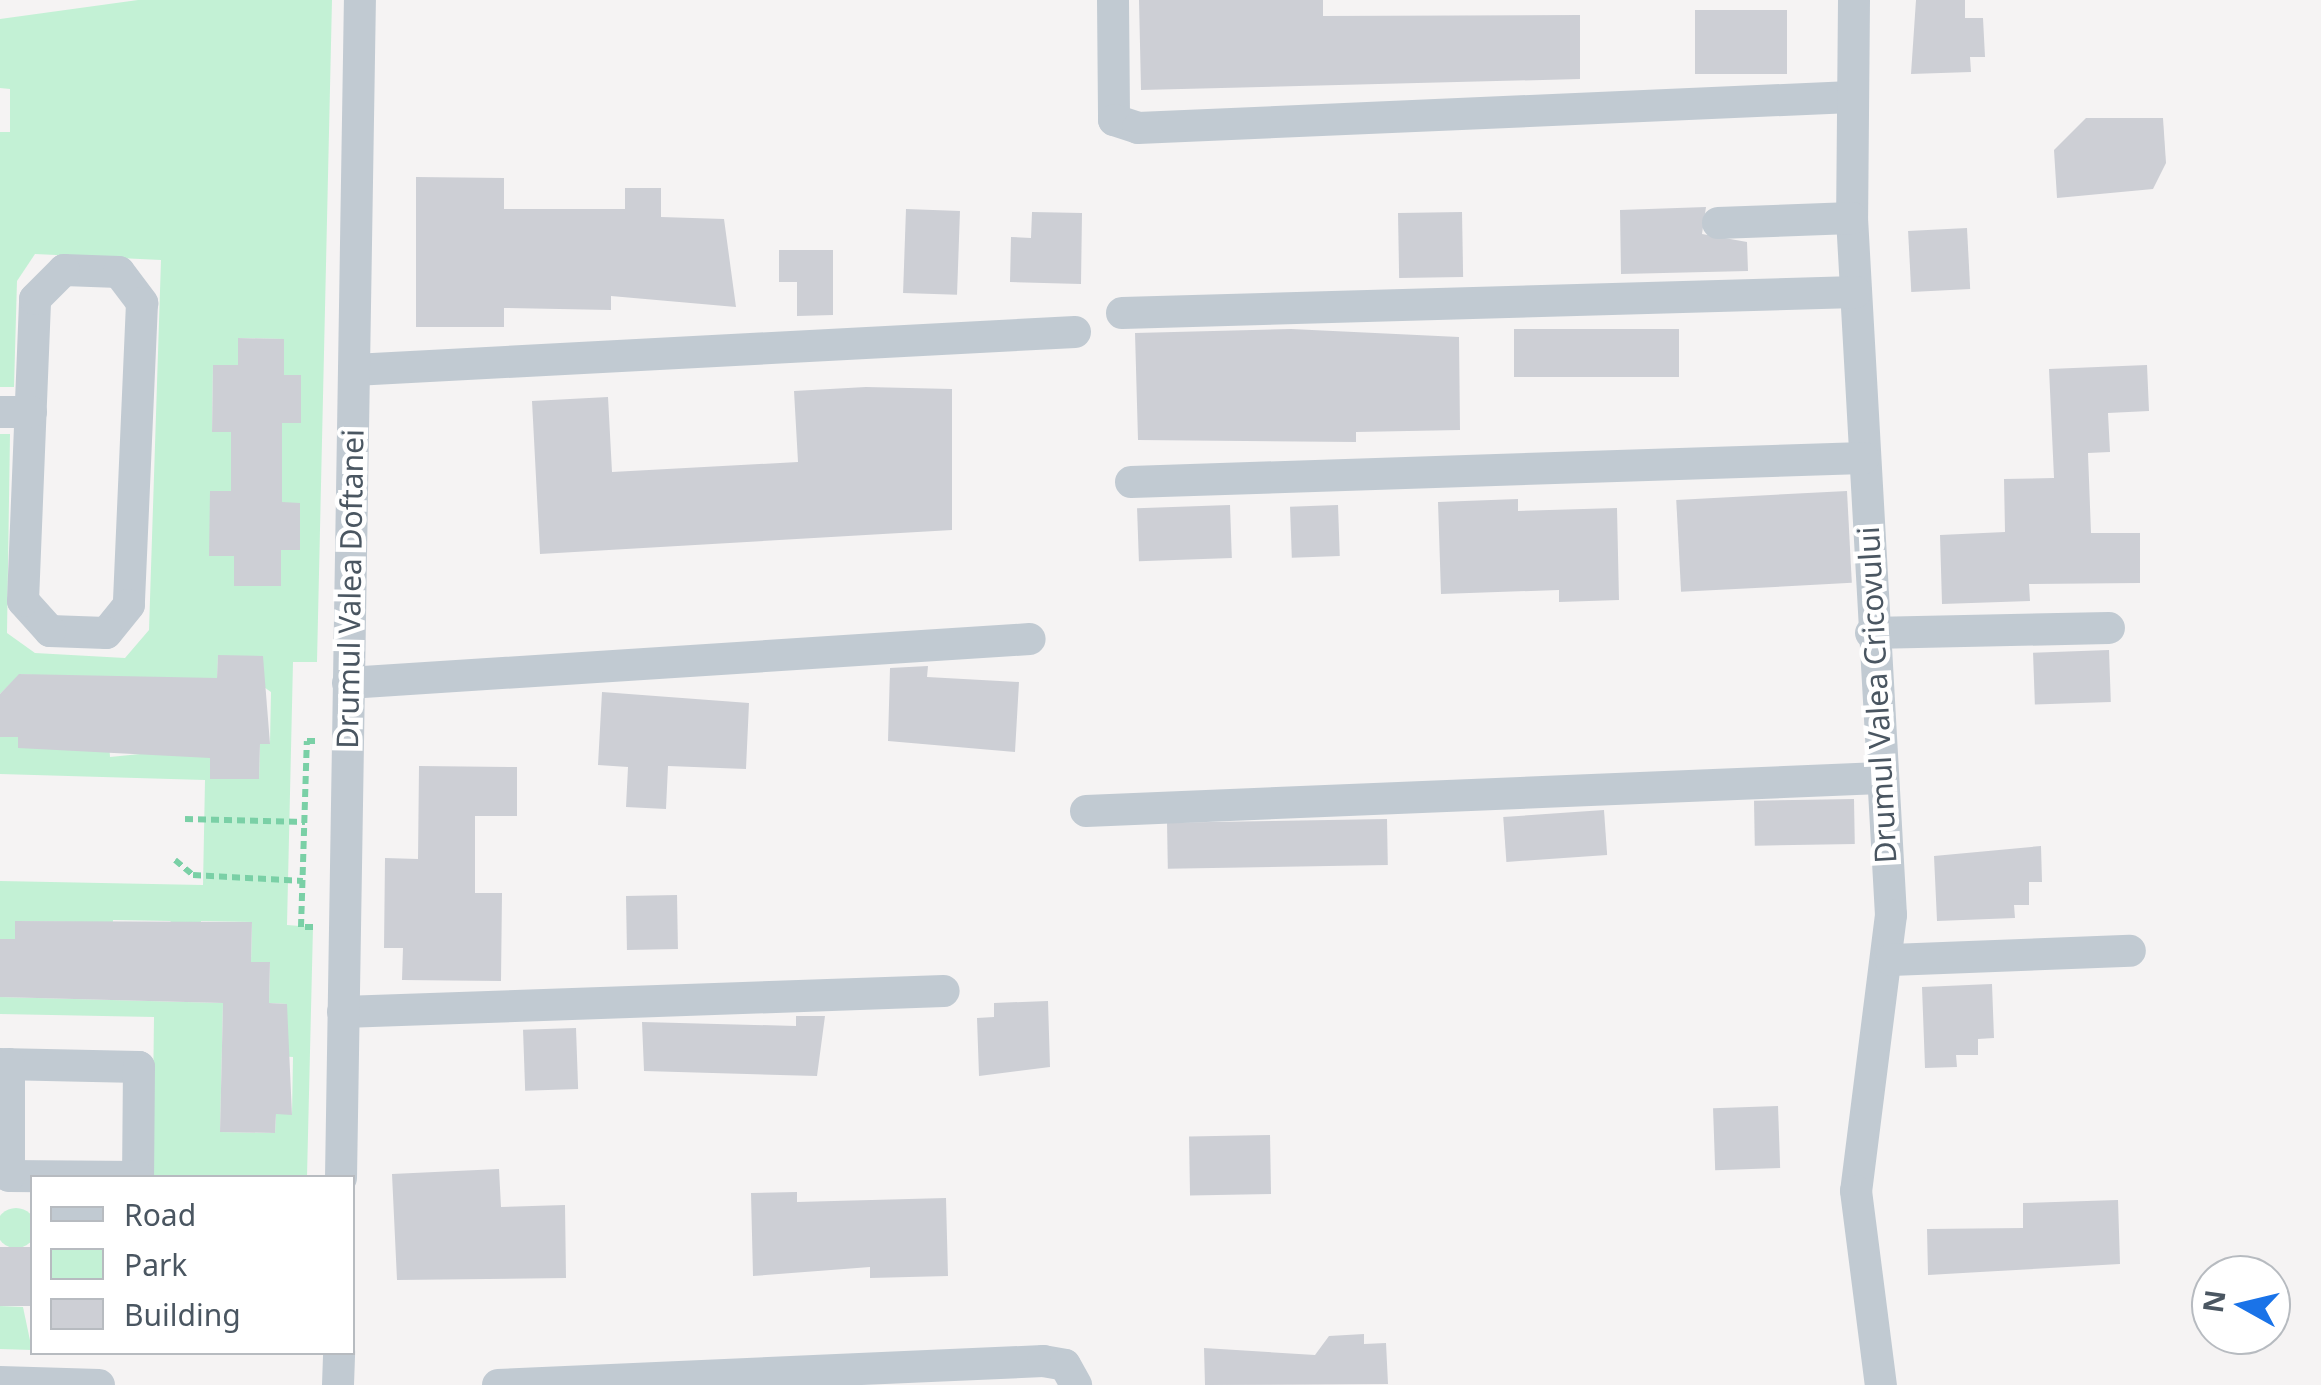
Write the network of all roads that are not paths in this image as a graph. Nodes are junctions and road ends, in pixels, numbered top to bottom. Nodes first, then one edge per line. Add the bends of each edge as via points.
1 (360, 0) edge
2 (1113, 0) edge
3 (1854, 0) edge
4 (1851, 97) junction
5 (1852, 218) junction
6 (1718, 223) dead end
7 (1856, 292) junction
8 (1122, 313) dead end
9 (1075, 332) dead end
10 (354, 370) junction
11 (15, 412) edge
12 (1864, 458) junction
13 (1131, 482) dead end
14 (2109, 628) dead end
15 (1871, 633) junction
16 (1030, 639) dead end
17 (348, 684) junction
18 (1880, 778) junction
19 (1086, 812) dead end
20 (2130, 951) dead end
21 (1891, 960) junction
22 (944, 991) dead end
23 (343, 1012) junction
24 (5, 1064) edge
25 (138, 1175) edge
26 (341, 1175) edge
27 (30, 1176) edge
28 (339, 1355) edge
29 (0, 1382) edge
30 (648, 1382) edge
31 (98, 1385) edge
32 (338, 1385) edge
33 (501, 1385) edge
34 (1076, 1385) edge
35 (1881, 1385) edge

1 - 10 street, Drumul Valea Doftanei
2 - 4 street via 1114,120 1138,128
3 - 4 street, Drumul Valea Cricovului
4 - 5 street, Drumul Valea Cricovului
5 - 6 street
5 - 7 street, Drumul Valea Cricovului
7 - 8 street
7 - 12 street, Drumul Valea Cricovului
9 - 10 street
10 - 17 street, Drumul Valea Doftanei
11 - 11 street via 23,602 50,630 106,633 129,606 142,303 119,272 64,270 45,281 35,299
12 - 13 street
12 - 15 street, Drumul Valea Cricovului
14 - 15 street
15 - 18 street, Drumul Valea Cricovului
16 - 17 street
17 - 23 street, Drumul Valea Doftanei
18 - 19 street
18 - 21 street, Drumul Valea Cricovului
20 - 21 street
21 - 35 street, Drumul Valea Cricovului via 1856,1191
22 - 23 street
23 - 26 street, Drumul Valea Doftanei
24 - 25 street via 139,1067
24 - 27 street via 9,1176
28 - 32 street
29 - 31 street
30 - 33 street
30 - 34 street via 1043,1361 1064,1365

